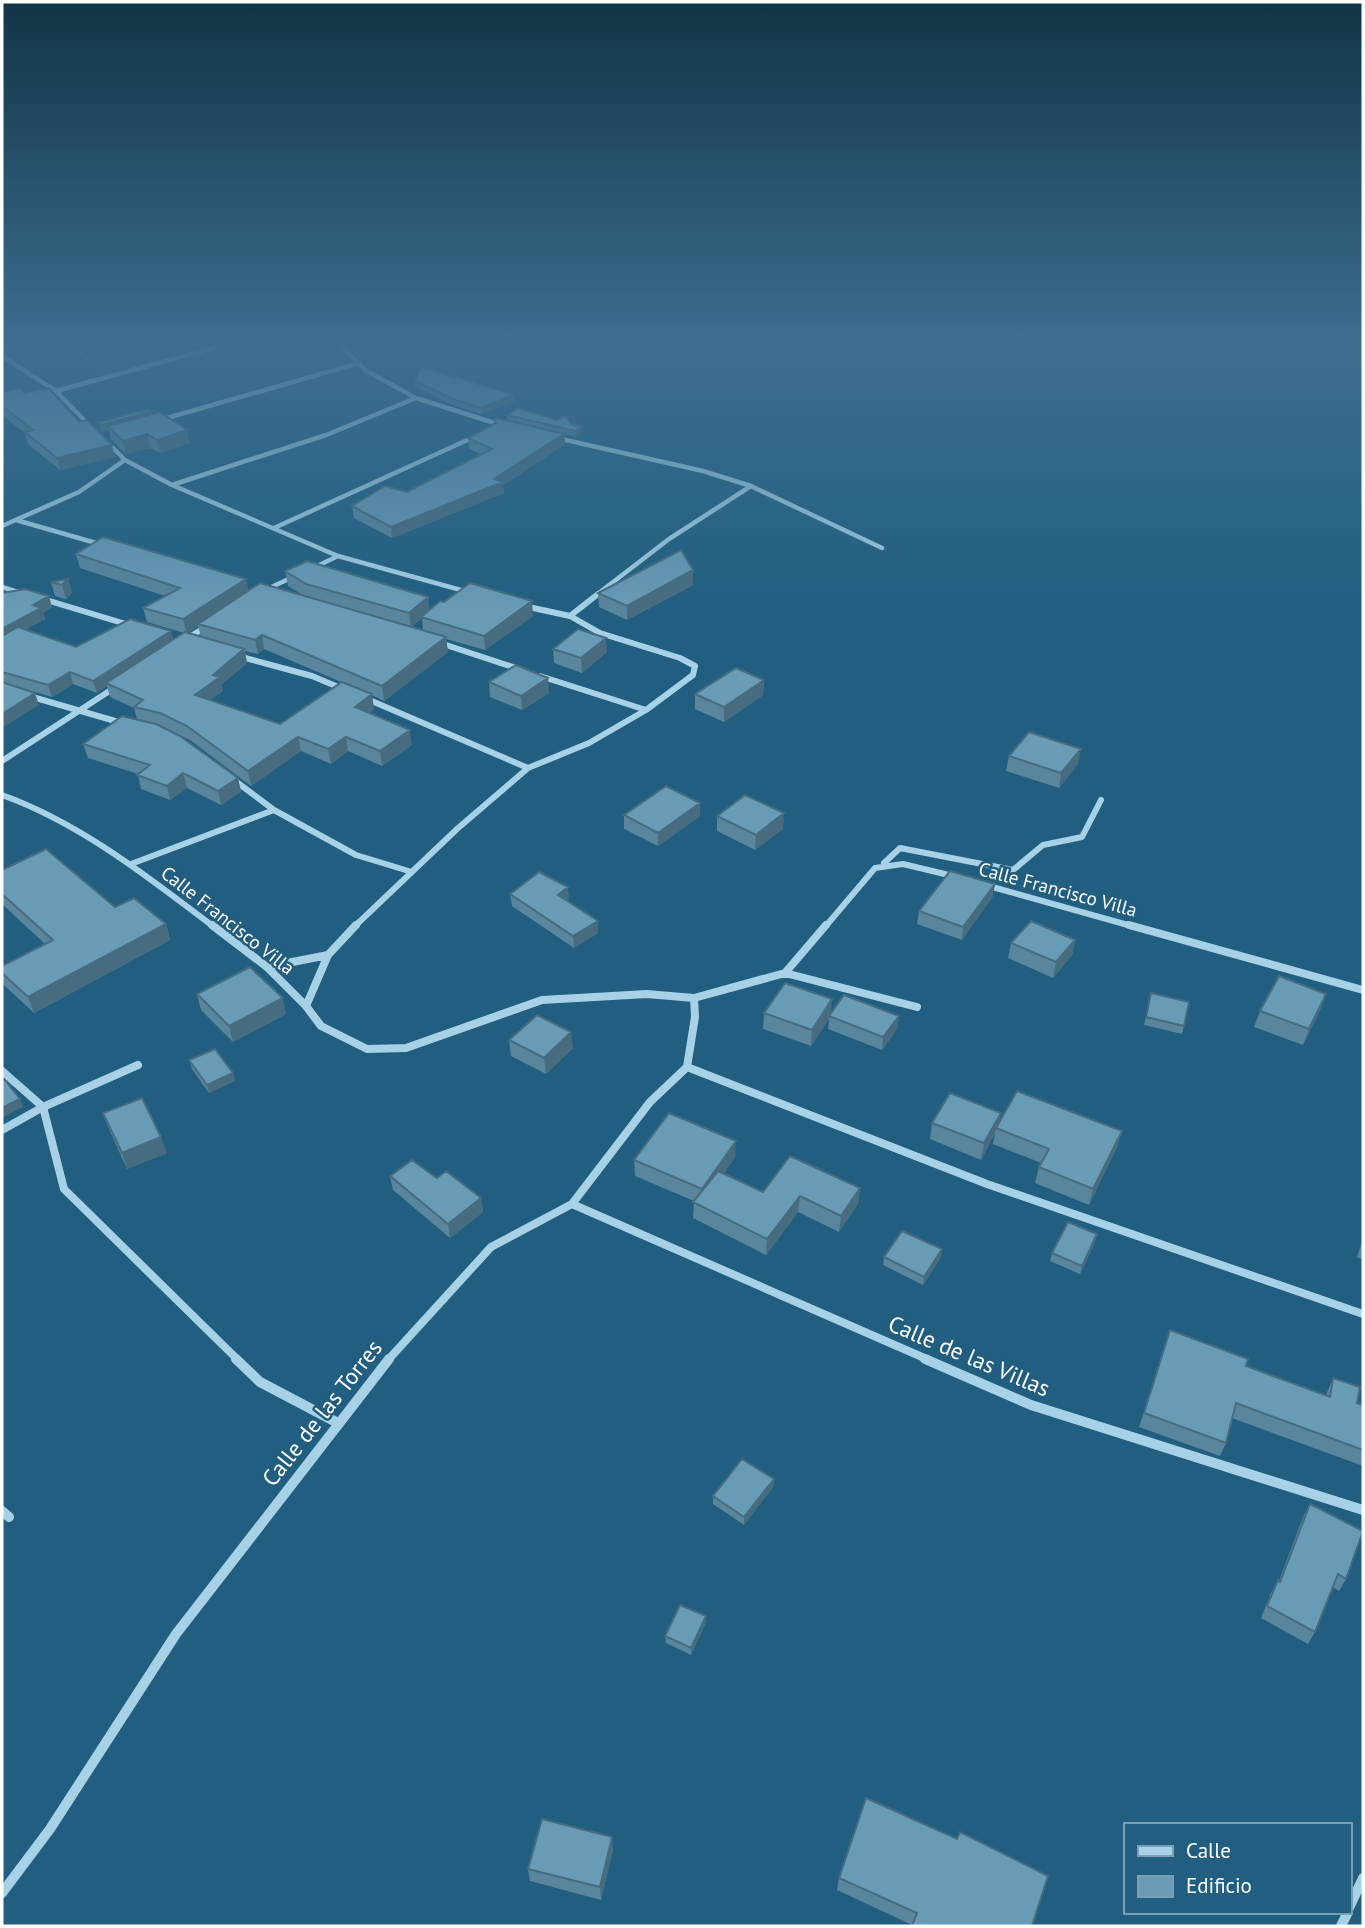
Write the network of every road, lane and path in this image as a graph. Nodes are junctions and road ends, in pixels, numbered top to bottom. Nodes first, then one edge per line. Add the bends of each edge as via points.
1 (115, 433) edge
2 (331, 433) edge
3 (478, 435) edge
4 (548, 436) edge
5 (125, 460) junction
6 (172, 485) junction
7 (751, 486) junction
8 (16, 520) junction
9 (2, 526) edge
10 (274, 528) junction
11 (107, 546) edge
12 (882, 548) dead end
13 (338, 556) junction
14 (2, 587) edge
15 (461, 591) junction
16 (474, 594) edge
17 (28, 595) edge
18 (276, 595) edge
19 (41, 598) edge
20 (451, 599) edge
21 (514, 603) edge
22 (570, 616) junction
23 (217, 620) edge
24 (131, 625) edge
25 (438, 642) edge
26 (196, 644) edge
27 (235, 655) edge
28 (120, 684) edge
29 (15, 691) edge
30 (351, 692) edge
31 (363, 698) edge
32 (646, 710) junction
33 (79, 712) junction
34 (126, 724) edge
35 (2, 761) edge
36 (528, 768) junction
37 (230, 778) edge
38 (2, 795) edge
39 (1101, 800) dead end
40 (274, 810) junction
41 (884, 863) junction
42 (131, 864) junction
43 (412, 872) junction
44 (957, 877) edge
45 (970, 881) edge
46 (328, 955) junction
47 (267, 967) junction
48 (785, 973) junction
49 (1363, 990) edge
50 (694, 998) junction
51 (306, 1006) junction
52 (917, 1007) dead end
53 (138, 1065) dead end
54 (687, 1067) junction
55 (2, 1071) edge
56 (43, 1107) junction
57 (2, 1129) edge
58 (572, 1204) junction
59 (1363, 1314) edge
60 (338, 1423) junction
61 (1363, 1510) edge
62 (1363, 1878) edge
63 (2, 1893) edge
64 (1351, 1904) edge

1 - 5 street via 102,437
2 - 6 street
3 - 10 street
4 - 7 street
5 - 6 street
5 - 8 street via 79,492
6 - 10 street
7 - 12 street
7 - 22 street via 669,539
8 - 9 street
8 - 11 street
10 - 13 street
13 - 15 street
13 - 18 street via 263,591
14 - 17 street
15 - 16 street
15 - 20 street
19 - 24 street
21 - 22 street
22 - 32 street via 600,634 695,666 693,675
23 - 26 street via 183,641
25 - 32 street
27 - 30 street via 313,676
28 - 33 street
29 - 33 street
31 - 36 street
32 - 36 street via 589,743
33 - 34 street
33 - 35 street
36 - 43 street
37 - 40 street
38 - 42 street, Calle Francisco Villa via 30,805
39 - 41 street via 1082,836 1043,845 1013,870 900,848
40 - 42 street
40 - 43 street via 356,855
41 - 44 street, Calle Francisco Villa
41 - 48 street
42 - 47 street, Calle Francisco Villa
43 - 46 street
45 - 49 street, Calle Francisco Villa
46 - 47 street
46 - 51 street
47 - 51 street, Calle Francisco Villa
48 - 50 street, Calle Francisco Villa
48 - 52 street
50 - 51 street, Calle Francisco Villa via 647,994 542,1000 406,1048 367,1049 321,1026
50 - 54 street
53 - 56 street
54 - 58 street, Calle de las Torres via 650,1102
54 - 59 street via 987,1184
55 - 56 street
56 - 57 street
56 - 60 street via 64,1189 260,1382
58 - 60 street, Calle de las Torres via 491,1247 400,1345
58 - 61 street, Calle de las Villas via 1031,1405
60 - 63 street, Calle de las Torres via 176,1634 50,1829
62 - 64 street

